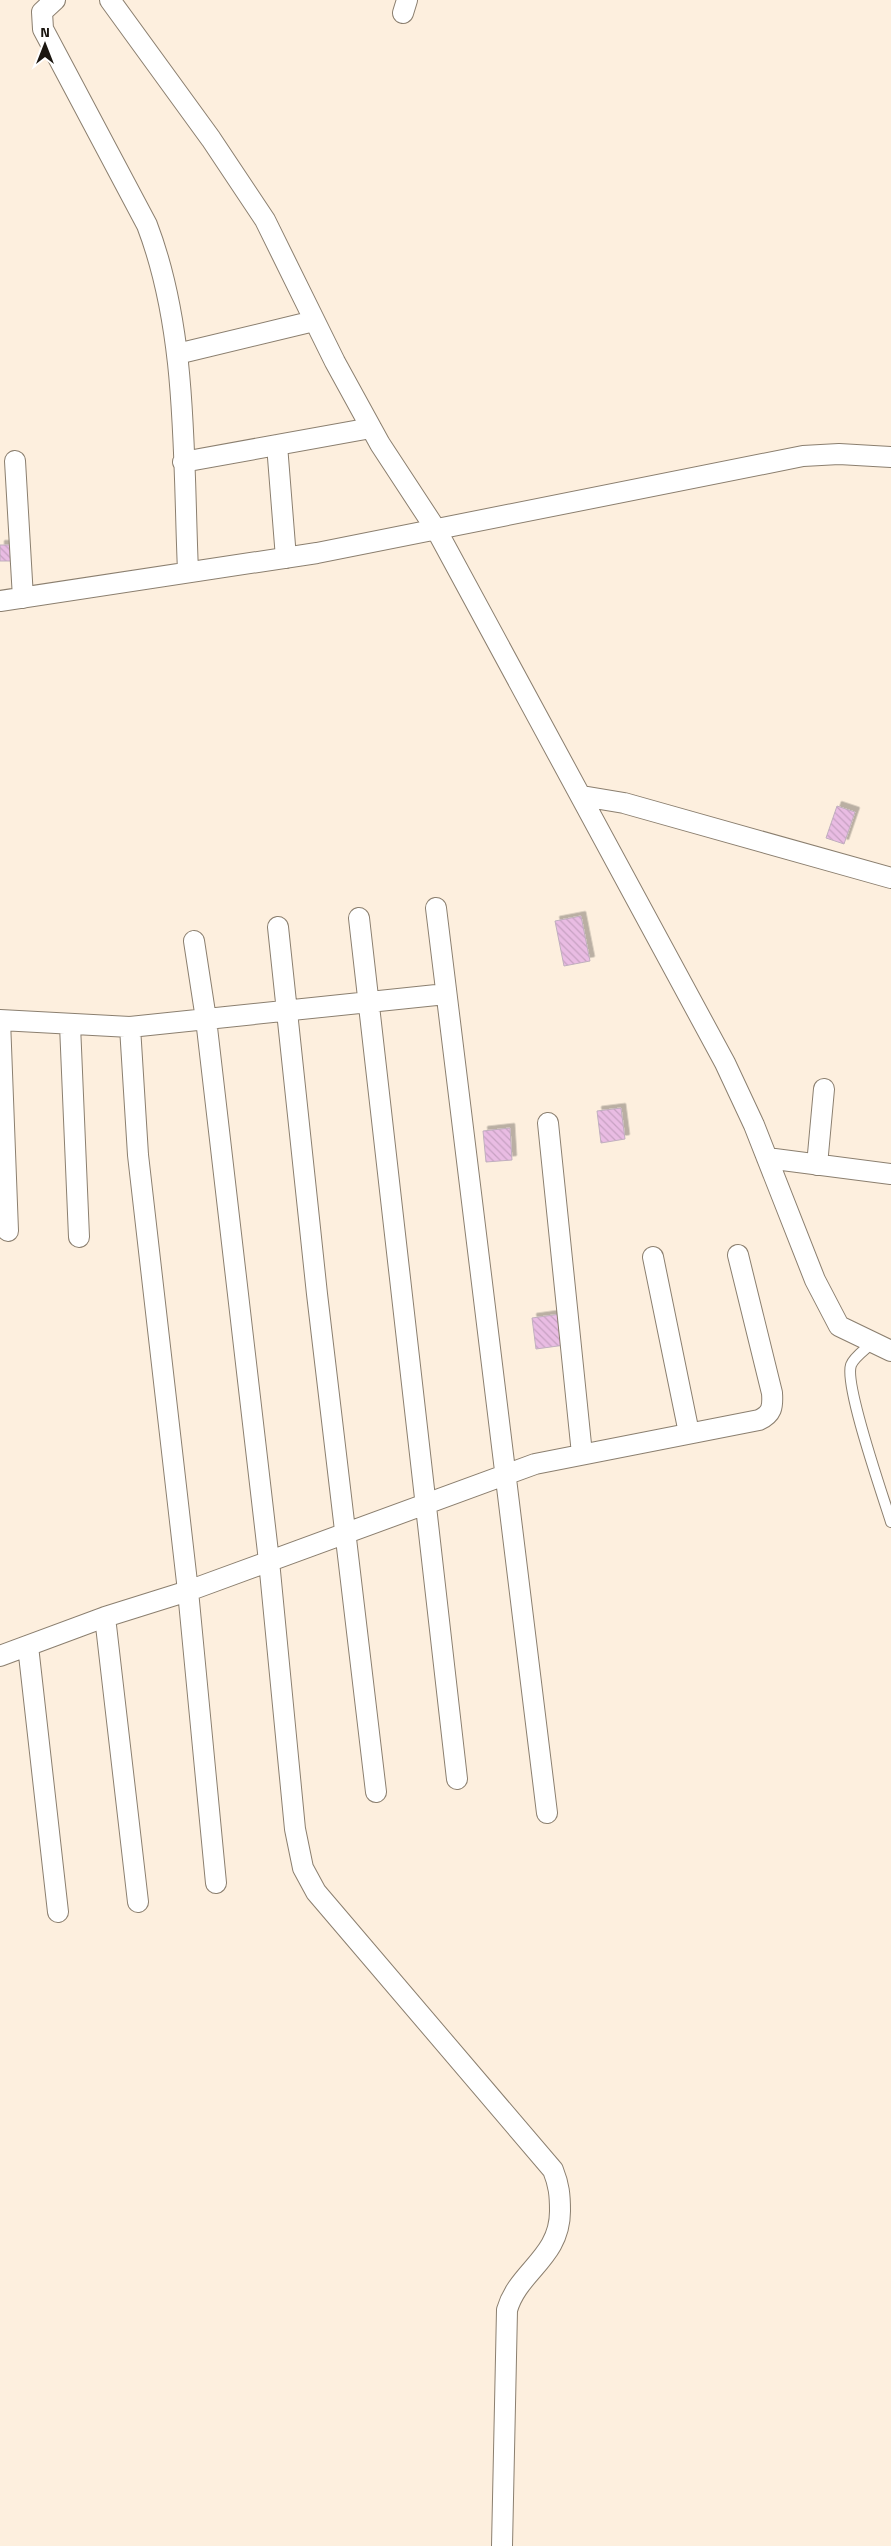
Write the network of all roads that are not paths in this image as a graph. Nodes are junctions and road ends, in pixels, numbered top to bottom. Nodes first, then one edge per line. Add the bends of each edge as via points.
1 (55, 0) edge
2 (110, 0) edge
3 (314, 321) junction
4 (177, 354) junction
5 (371, 428) junction
6 (277, 445) junction
7 (891, 457) edge
8 (15, 461) dead end
9 (183, 462) junction
10 (436, 531) junction
11 (286, 558) junction
12 (188, 572) junction
13 (23, 598) junction
14 (0, 600) edge
15 (582, 796) junction
16 (891, 878) edge
17 (436, 908) dead end
18 (359, 918) dead end
19 (278, 927) dead end
20 (194, 941) dead end
21 (446, 994) junction
22 (368, 1002) junction
23 (288, 1010) junction
24 (206, 1019) junction
25 (0, 1020) edge
26 (70, 1025) junction
27 (130, 1027) junction
28 (824, 1089) dead end
29 (548, 1123) dead end
30 (767, 1158) junction
31 (817, 1165) junction
32 (891, 1174) edge
33 (8, 1231) dead end
34 (79, 1238) dead end
35 (738, 1255) dead end
36 (653, 1257) dead end
37 (872, 1343) junction
38 (891, 1351) edge
39 (689, 1433) junction
40 (582, 1454) junction
41 (505, 1473) junction
42 (425, 1503) junction
43 (891, 1522) edge
44 (346, 1534) junction
45 (269, 1561) junction
46 (188, 1591) junction
47 (105, 1617) junction
48 (28, 1646) junction
49 (0, 1656) edge
50 (457, 1779) dead end
51 (376, 1792) dead end
52 (547, 1813) dead end
53 (216, 1883) dead end
54 (138, 1902) dead end
55 (58, 1912) dead end
56 (502, 2546) edge

1 - 4 street via 42,12 43,29 146,225 165,284
2 - 3 street via 265,220
3 - 4 street
3 - 5 street
4 - 9 street
5 - 6 street
5 - 10 street
6 - 9 street
6 - 11 street
7 - 10 street via 803,456
8 - 13 street
9 - 12 street
10 - 11 street
10 - 15 street
11 - 12 street
12 - 13 street
13 - 14 street
15 - 16 street via 624,803
15 - 30 street via 725,1063
17 - 21 street
18 - 22 street
19 - 23 street
20 - 24 street
21 - 22 street
21 - 41 street
22 - 23 street
22 - 42 street
23 - 24 street
23 - 44 street via 316,1294
24 - 27 street
24 - 45 street
25 - 26 street
25 - 33 street
26 - 27 street
26 - 34 street
27 - 46 street via 138,1155
28 - 31 street
29 - 40 street
30 - 31 street
30 - 37 street via 815,1280 839,1326
31 - 32 street
35 - 39 street via 773,1407 768,1416 759,1420
36 - 39 street
37 - 38 street
37 - 43 lane via 854,1360 850,1376
39 - 40 street
40 - 41 street
41 - 42 street
41 - 52 street
42 - 44 street
42 - 50 street
44 - 45 street
44 - 51 street
45 - 46 street
45 - 56 street via 295,1829 303,1868 316,1892 553,2170 560,2187 560,2223 555,2240 511,2297 506,2310
46 - 47 street
46 - 53 street
47 - 48 street
47 - 54 street
48 - 49 street
48 - 55 street

